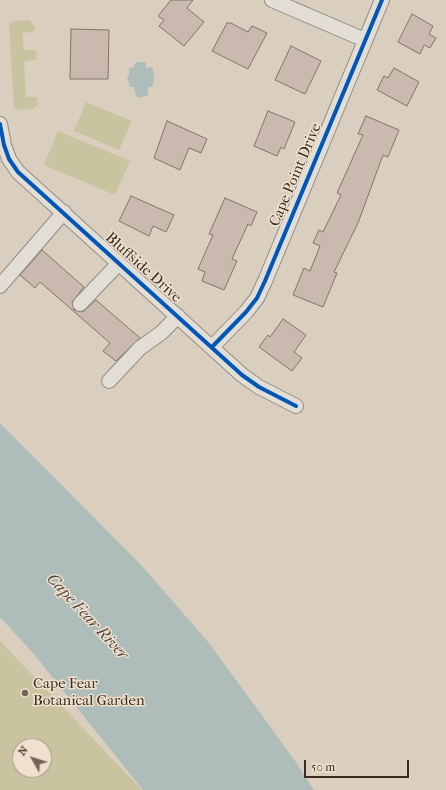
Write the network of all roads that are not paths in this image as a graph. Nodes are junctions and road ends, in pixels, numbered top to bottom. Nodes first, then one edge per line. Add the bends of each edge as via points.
1 (272, 0) edge
2 (382, 0) edge
3 (365, 40) junction
4 (0, 124) edge
5 (64, 212) junction
6 (119, 263) junction
7 (0, 286) edge
8 (80, 304) dead end
9 (178, 316) junction
10 (212, 347) junction
11 (109, 380) dead end
12 (296, 406) dead end

1 - 3 street
2 - 3 street, Cape Point Drive
3 - 10 street, Cape Point Drive via 257,298
4 - 5 street, Bluffside Drive via 9,159 18,172
5 - 6 street, Bluffside Drive
5 - 7 street
6 - 8 street
6 - 9 street, Bluffside Drive
9 - 10 street, Bluffside Drive
9 - 11 street via 161,333 140,348
10 - 12 street, Bluffside Drive via 259,387

